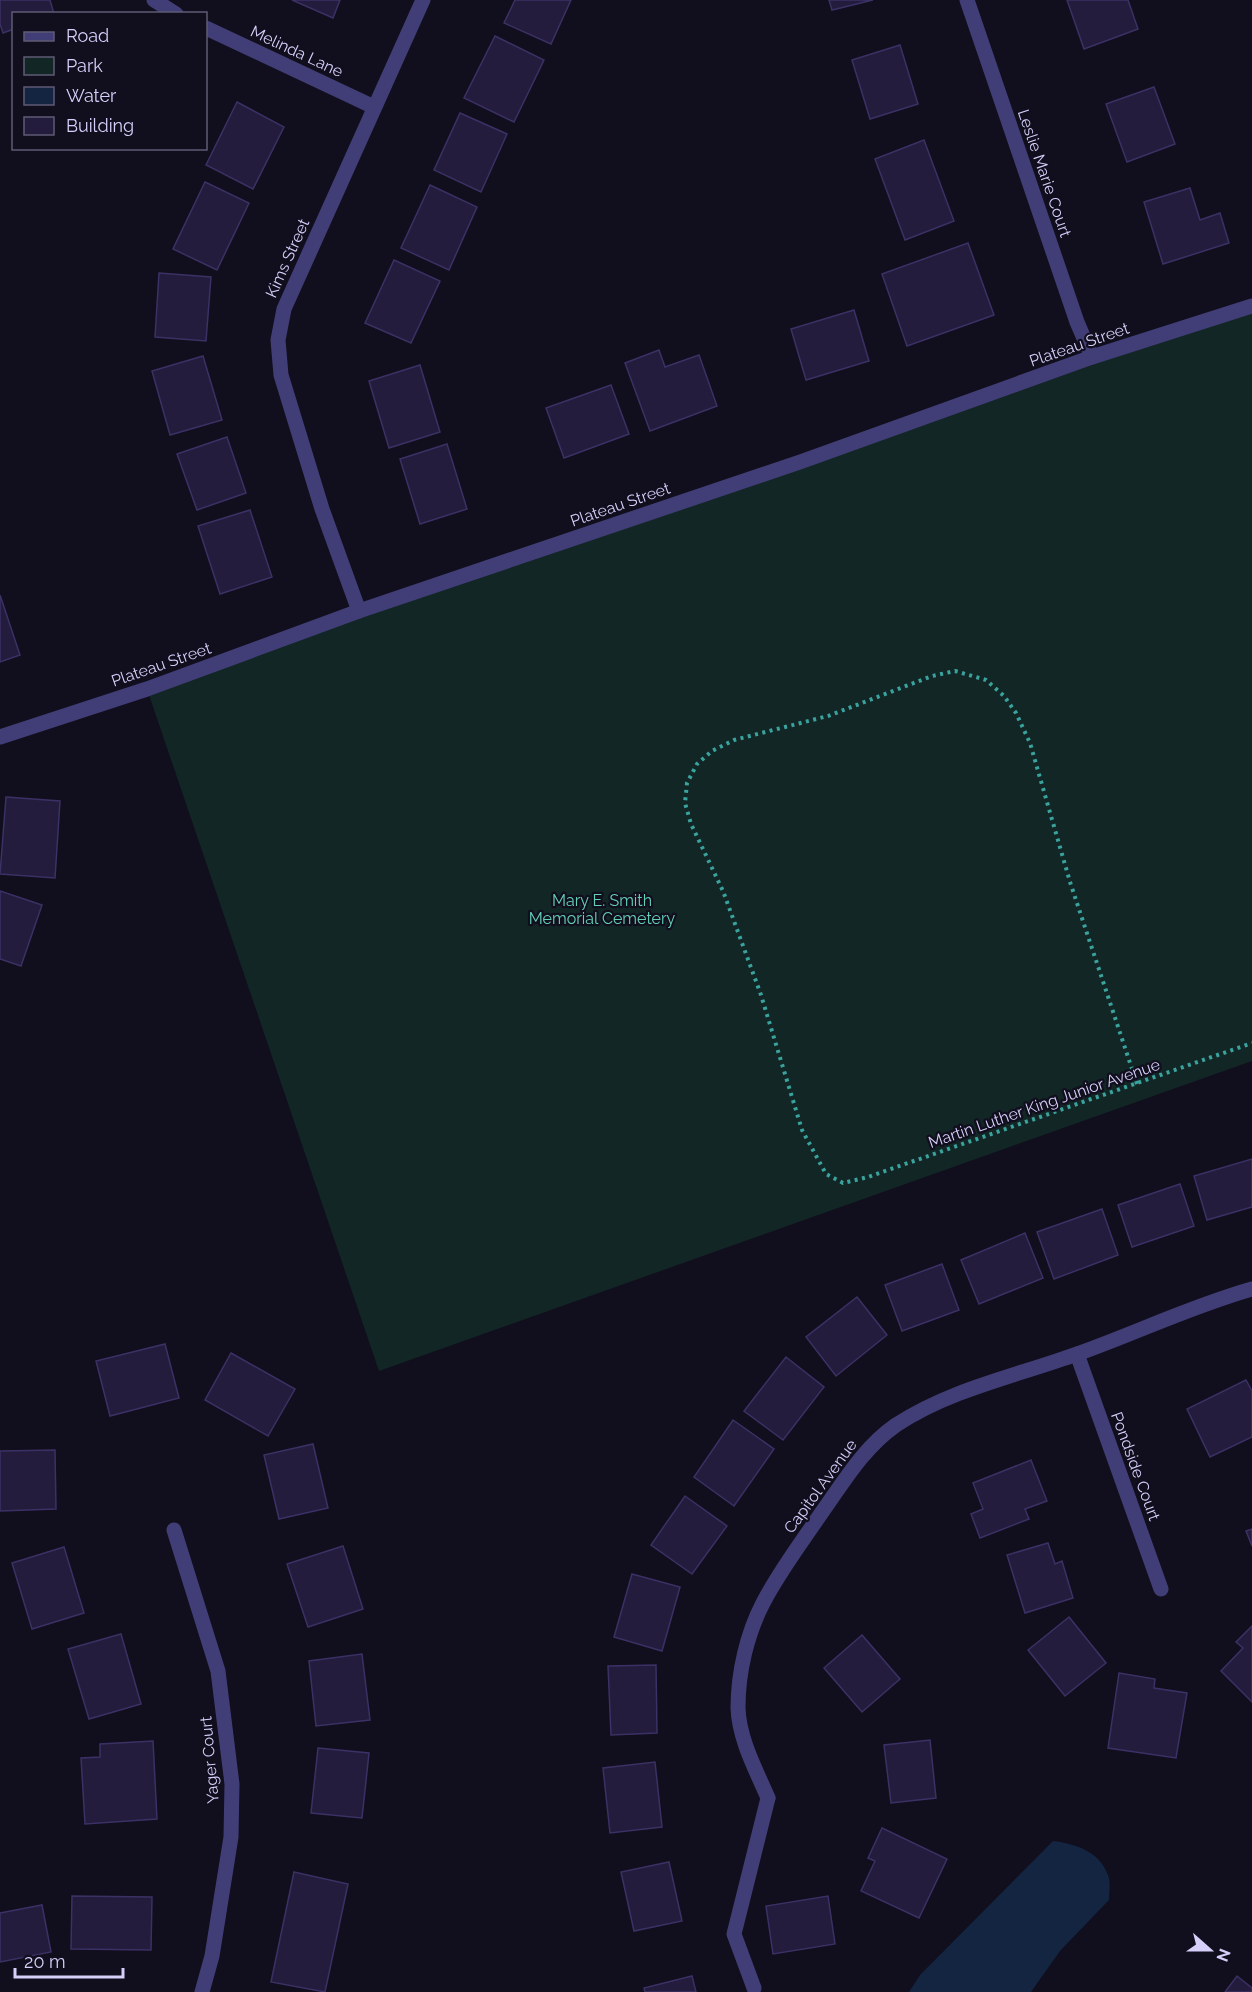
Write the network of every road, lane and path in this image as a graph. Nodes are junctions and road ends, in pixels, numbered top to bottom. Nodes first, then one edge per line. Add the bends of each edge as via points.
1 (154, 0) edge
2 (423, 0) edge
3 (967, 0) edge
4 (173, 12) edge
5 (207, 28) edge
6 (374, 107) junction
7 (1252, 306) edge
8 (1092, 357) junction
9 (359, 611) junction
10 (0, 737) edge
11 (1252, 1043) edge
12 (1137, 1084) junction
13 (1252, 1289) edge
14 (1077, 1354) junction
15 (174, 1530) dead end
16 (1161, 1589) dead end
17 (754, 1988) dead end
18 (202, 1992) edge

1 - 4 street
2 - 6 street, Kims Street
3 - 8 street, Leslie Marie Court
5 - 6 street, Melinda Lane
6 - 9 street, Kims Street via 284,309 278,340 281,375 294,423
7 - 8 street, Plateau Street
8 - 9 street, Plateau Street via 800,462
9 - 10 street, Plateau Street via 147,689
11 - 12 path, Martin Luther King Junior Avenue
12 - 12 path, Martin Luther King Junior Avenue via 1070,882 1030,743 1016,713 986,680 955,672 932,676 828,716 734,740 697,764 687,783 685,803 691,824 723,891 761,995 801,1130 826,1174 843,1183 868,1177
13 - 14 street, Capitol Avenue
14 - 16 street, Pondside Court
14 - 17 street, Capitol Avenue via 993,1380 896,1425 866,1450 763,1603 746,1646 738,1710 744,1739 768,1798 734,1934
15 - 18 street, Yager Court via 218,1671 232,1784 231,1837 212,1956

